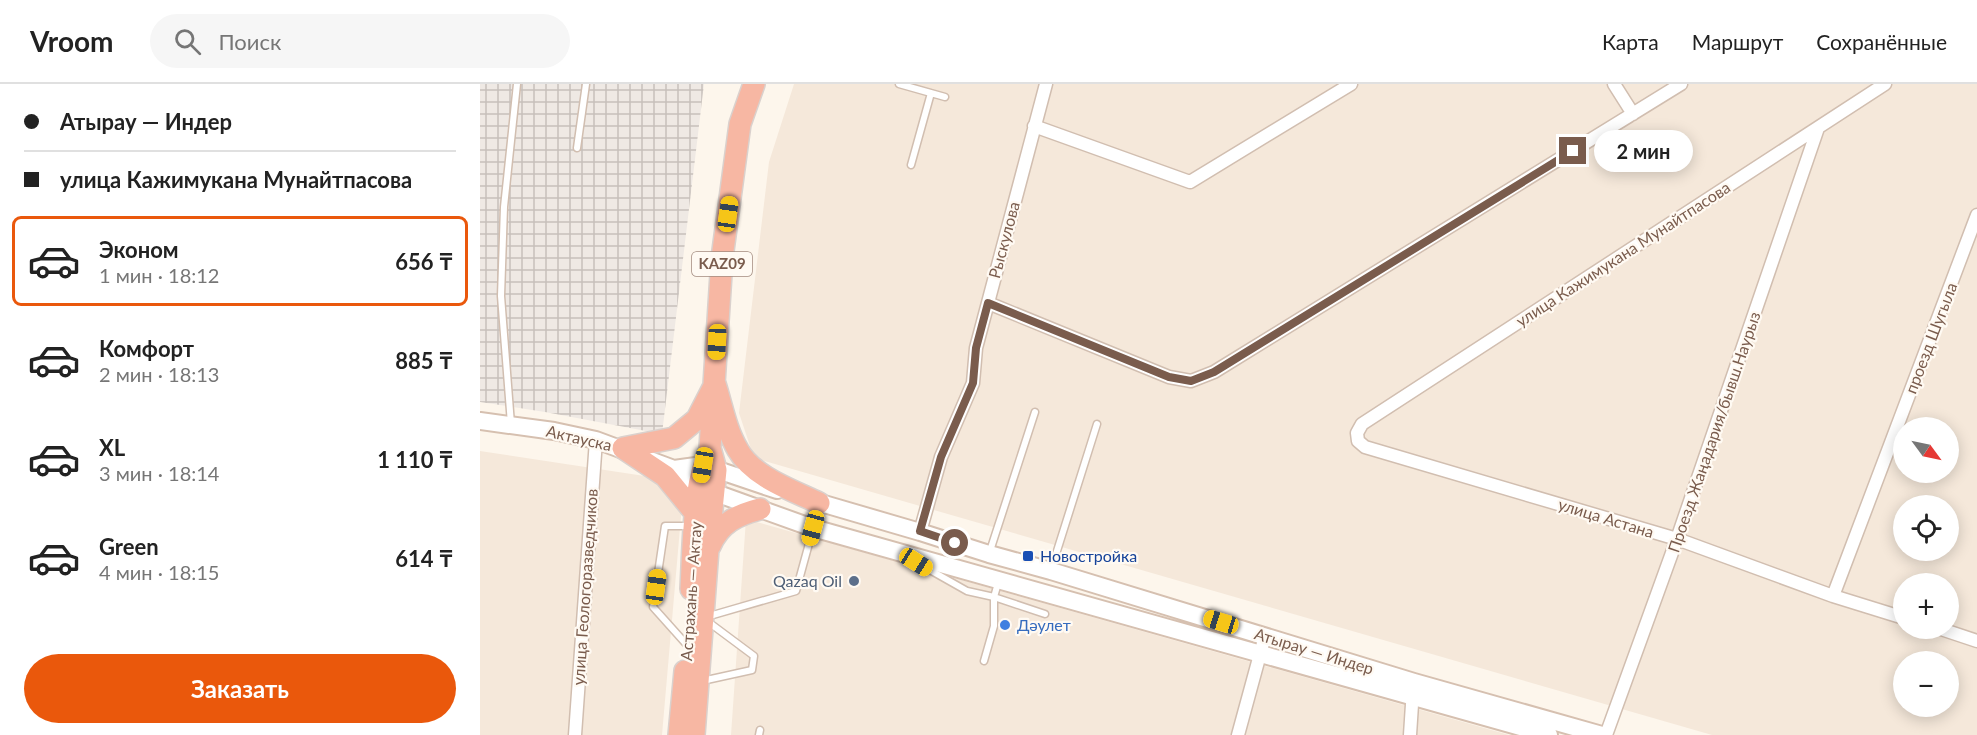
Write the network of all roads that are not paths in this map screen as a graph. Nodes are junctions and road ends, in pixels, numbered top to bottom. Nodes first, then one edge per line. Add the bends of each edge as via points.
1 (517, 84) edge
2 (586, 84) edge
3 (754, 84) edge
4 (899, 84) edge
5 (1046, 84) edge
6 (1351, 84) edge
7 (1614, 84) edge
8 (1681, 84) edge
9 (1885, 84) edge
10 (931, 93) junction
11 (945, 97) dead end
12 (1633, 114) junction
13 (1034, 126) junction
14 (1818, 128) junction
15 (577, 148) dead end
16 (911, 165) dead end
17 (1977, 215) edge
18 (988, 303) junction
19 (715, 384) junction
20 (1035, 412) dead end
21 (480, 421) edge
22 (1097, 424) dead end
23 (1362, 424) joint
24 (511, 425) junction
25 (596, 440) junction
26 (623, 448) junction
27 (710, 461) junction
28 (674, 469) junction
29 (707, 490) junction
30 (819, 503) junction
31 (760, 509) junction
32 (696, 520) junction
33 (813, 528) junction
34 (920, 531) junction
35 (1677, 539) junction
36 (708, 549) junction
37 (902, 552) junction
38 (989, 554) junction
39 (1051, 571) junction
40 (998, 579) junction
41 (1833, 596) junction
42 (994, 597) junction
43 (1045, 614) dead end
44 (1893, 615) edge
45 (703, 618) junction
46 (1959, 634) edge
47 (1265, 636) junction
48 (1977, 640) edge
49 (687, 645) junction
50 (1260, 654) junction
51 (984, 661) dead end
52 (698, 682) junction
53 (1413, 690) junction
54 (1516, 731) edge
55 (574, 735) edge
56 (679, 735) edge
57 (694, 735) edge
58 (1238, 735) edge
59 (1410, 735) edge
60 (1549, 735) edge
61 (1604, 735) edge

1 - 24 lane via 504,207 501,296
2 - 15 lane
3 - 19 highway, Астрахань — Актау / KAZ09 via 740,124 722,258
4 - 10 lane
5 - 13 street, Рыскулова
6 - 13 street via 1190,182
7 - 12 street
8 - 12 street
9 - 14 street, улица Кажимукана Мунайтпасова
10 - 11 lane
10 - 16 lane
12 - 18 street via 1214,372 1191,381 1169,377
13 - 18 street, Рыскулова
14 - 23 street, улица Кажимукана Мунайтпасова
14 - 35 street, Проезд Жаңадария/бывш.Наурыз
17 - 41 street, проезд Шугыла
18 - 34 street, Рыскулова via 976,348 973,383 941,457
19 - 26 highway via 697,418 674,438
19 - 27 highway, Астрахань — Актау / KAZ09
19 - 30 highway via 729,430 747,462 777,483
20 - 38 lane
21 - 24 main road, Актауска
22 - 39 lane
23 - 35 street, улица Астана via 1358,441 1365,447
24 - 25 main road, Актауска
25 - 26 main road, Актауска
25 - 55 street, улица Геологоразведчиков
26 - 28 main road, Актауска
26 - 32 highway via 665,476
27 - 28 main road
27 - 29 highway, Астрахань — Актау / KAZ09
27 - 30 main road, Атырау — Индер
28 - 29 main road, Актауска
29 - 31 main road, Атырау — Индер
29 - 32 highway, Астрахань — Актау / KAZ09
29 - 36 highway, Астрахань — Актау / KAZ09
30 - 34 main road, Атырау — Индер
31 - 33 main road, Атырау — Индер
31 - 36 highway via 726,523
32 - 49 highway, Астрахань — Актау / KAZ09
32 - 49 lane via 665,526 653,607
33 - 37 main road, Атырау — Индер
33 - 45 lane via 796,591
34 - 38 main road, Атырау — Индер
35 - 41 street, улица Астана
35 - 61 street, Проезд Жаңадария/бывш.Наурыз
36 - 45 highway, Астрахань — Актау / KAZ09
37 - 40 main road, Атырау — Индер
37 - 42 lane via 967,591
38 - 39 main road, Атырау — Индер
39 - 47 main road, Атырау — Индер
40 - 42 lane
40 - 50 main road, Атырау — Индер
41 - 44 street, улица Астана
42 - 43 lane
42 - 51 lane via 994,626
45 - 52 highway, Астрахань — Актау / KAZ09
45 - 52 lane via 754,656 753,670
46 - 48 street
47 - 50 street
47 - 53 main road, Атырау — Индер
49 - 56 highway, Астрахань — Актау / KAZ09
50 - 53 main road, Атырау — Индер
50 - 58 street
52 - 57 highway, Астрахань — Актау / KAZ09
53 - 54 main road, Атырау — Индер
53 - 59 street
53 - 61 main road, Атырау — Индер
54 - 60 main road, Атырау — Индер

